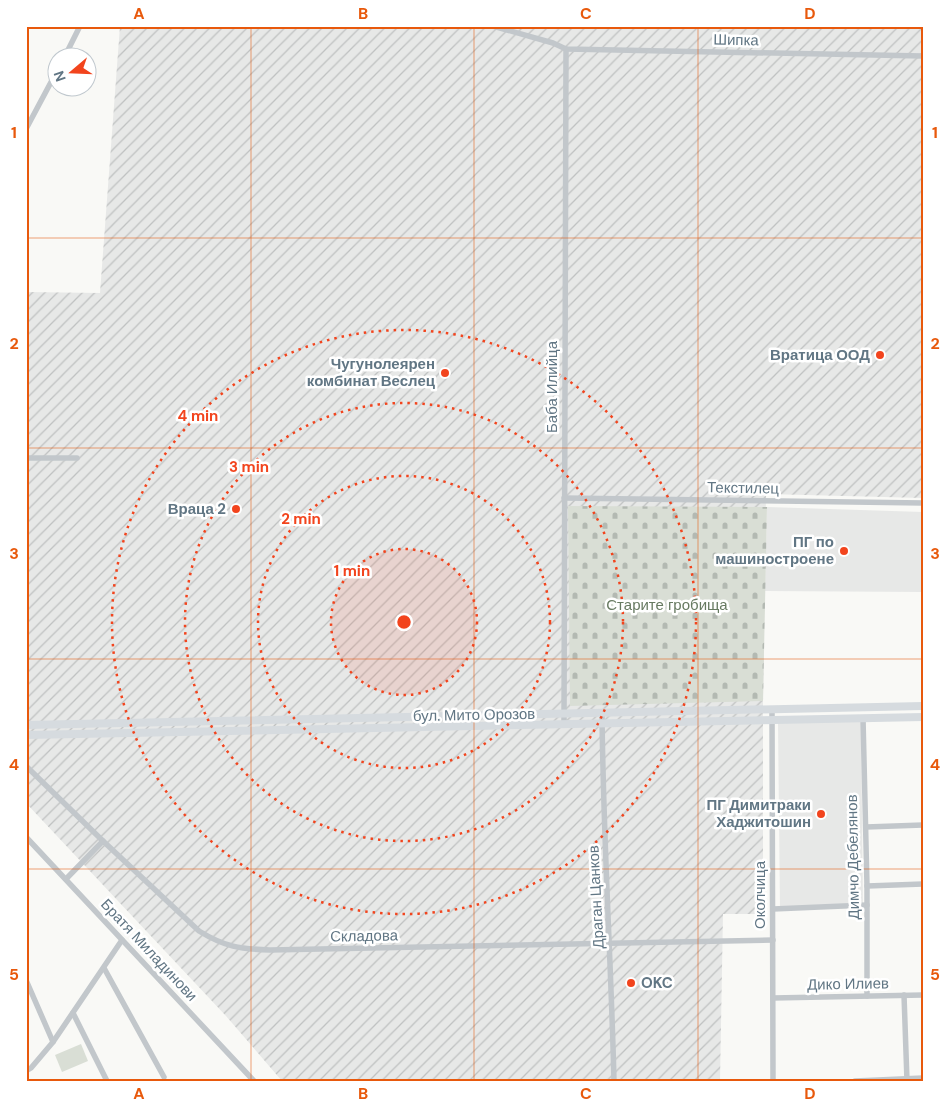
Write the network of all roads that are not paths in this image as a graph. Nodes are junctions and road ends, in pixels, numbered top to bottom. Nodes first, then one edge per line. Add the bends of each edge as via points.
1 (80, 26) edge
2 (493, 26) edge
3 (69, 48) edge
4 (566, 49) junction
5 (923, 56) edge
6 (48, 88) edge
7 (26, 129) edge
8 (26, 458) edge
9 (77, 458) dead end
10 (564, 498) junction
11 (923, 503) edge
12 (923, 706) edge
13 (772, 709) junction
14 (602, 713) junction
15 (563, 714) junction
16 (923, 717) edge
17 (863, 718) junction
18 (773, 720) junction
19 (564, 724) junction
20 (602, 724) junction
21 (26, 725) edge
22 (26, 735) edge
23 (26, 766) edge
24 (923, 825) edge
25 (866, 827) junction
26 (26, 837) edge
27 (103, 841) junction
28 (66, 879) junction
29 (923, 884) edge
30 (867, 886) junction
31 (867, 905) junction
32 (773, 908) junction
33 (122, 940) junction
34 (773, 940) junction
35 (610, 944) junction
36 (104, 968) junction
37 (26, 980) edge
38 (923, 994) edge
39 (904, 995) junction
40 (867, 996) junction
41 (773, 998) junction
42 (73, 1013) junction
43 (53, 1042) junction
44 (26, 1071) edge
45 (164, 1077) dead end
46 (923, 1078) edge
47 (907, 1080) edge
48 (107, 1081) edge
49 (254, 1081) edge
50 (614, 1081) edge
51 (773, 1081) edge
52 (855, 1081) edge

1 - 3 street
2 - 4 street, Шипка
4 - 5 street, Шипка
4 - 10 street, Баба Илийца
6 - 7 street
8 - 9 street
10 - 11 street, Текстилец
10 - 15 street, Баба Илийца
12 - 13 main road, бул. Мито Орозов
13 - 14 main road, бул. Мито Орозов
13 - 18 street, Околчица
14 - 15 main road, бул. Мито Орозов
14 - 20 street, Драган Цанков
15 - 19 street, Баба Илийца
15 - 21 main road, бул. Мито Орозов
16 - 17 main road, бул. Мито Орозов
17 - 18 main road, бул. Мито Орозов
17 - 25 street, Димчо Дебелянов
18 - 20 main road, бул. Мито Орозов
18 - 32 street, Околчица
19 - 20 main road, бул. Мито Орозов
19 - 22 main road, бул. Мито Орозов
20 - 35 street, Драган Цанков
23 - 27 street, Складова
24 - 25 street
25 - 30 street, Димчо Дебелянов
26 - 28 street, Братя Миладинови
27 - 28 street
27 - 35 street, Складова via 199,931 242,949
28 - 33 street, Братя Миладинови
29 - 30 street
30 - 31 street, Димчо Дебелянов
31 - 32 street
31 - 40 street, Димчо Дебелянов
32 - 34 street, Околчица
33 - 36 street
33 - 49 street, Братя Миладинови
34 - 35 street, Складова
34 - 41 street, Околчица
35 - 50 street, Драган Цанков
36 - 42 street
36 - 45 street
37 - 43 street
38 - 39 street, Дико Илиев
39 - 40 street, Дико Илиев
39 - 47 street
40 - 41 street, Дико Илиев
41 - 51 street, Околчица
42 - 43 street
42 - 48 street
43 - 44 street
46 - 47 street
47 - 52 street

